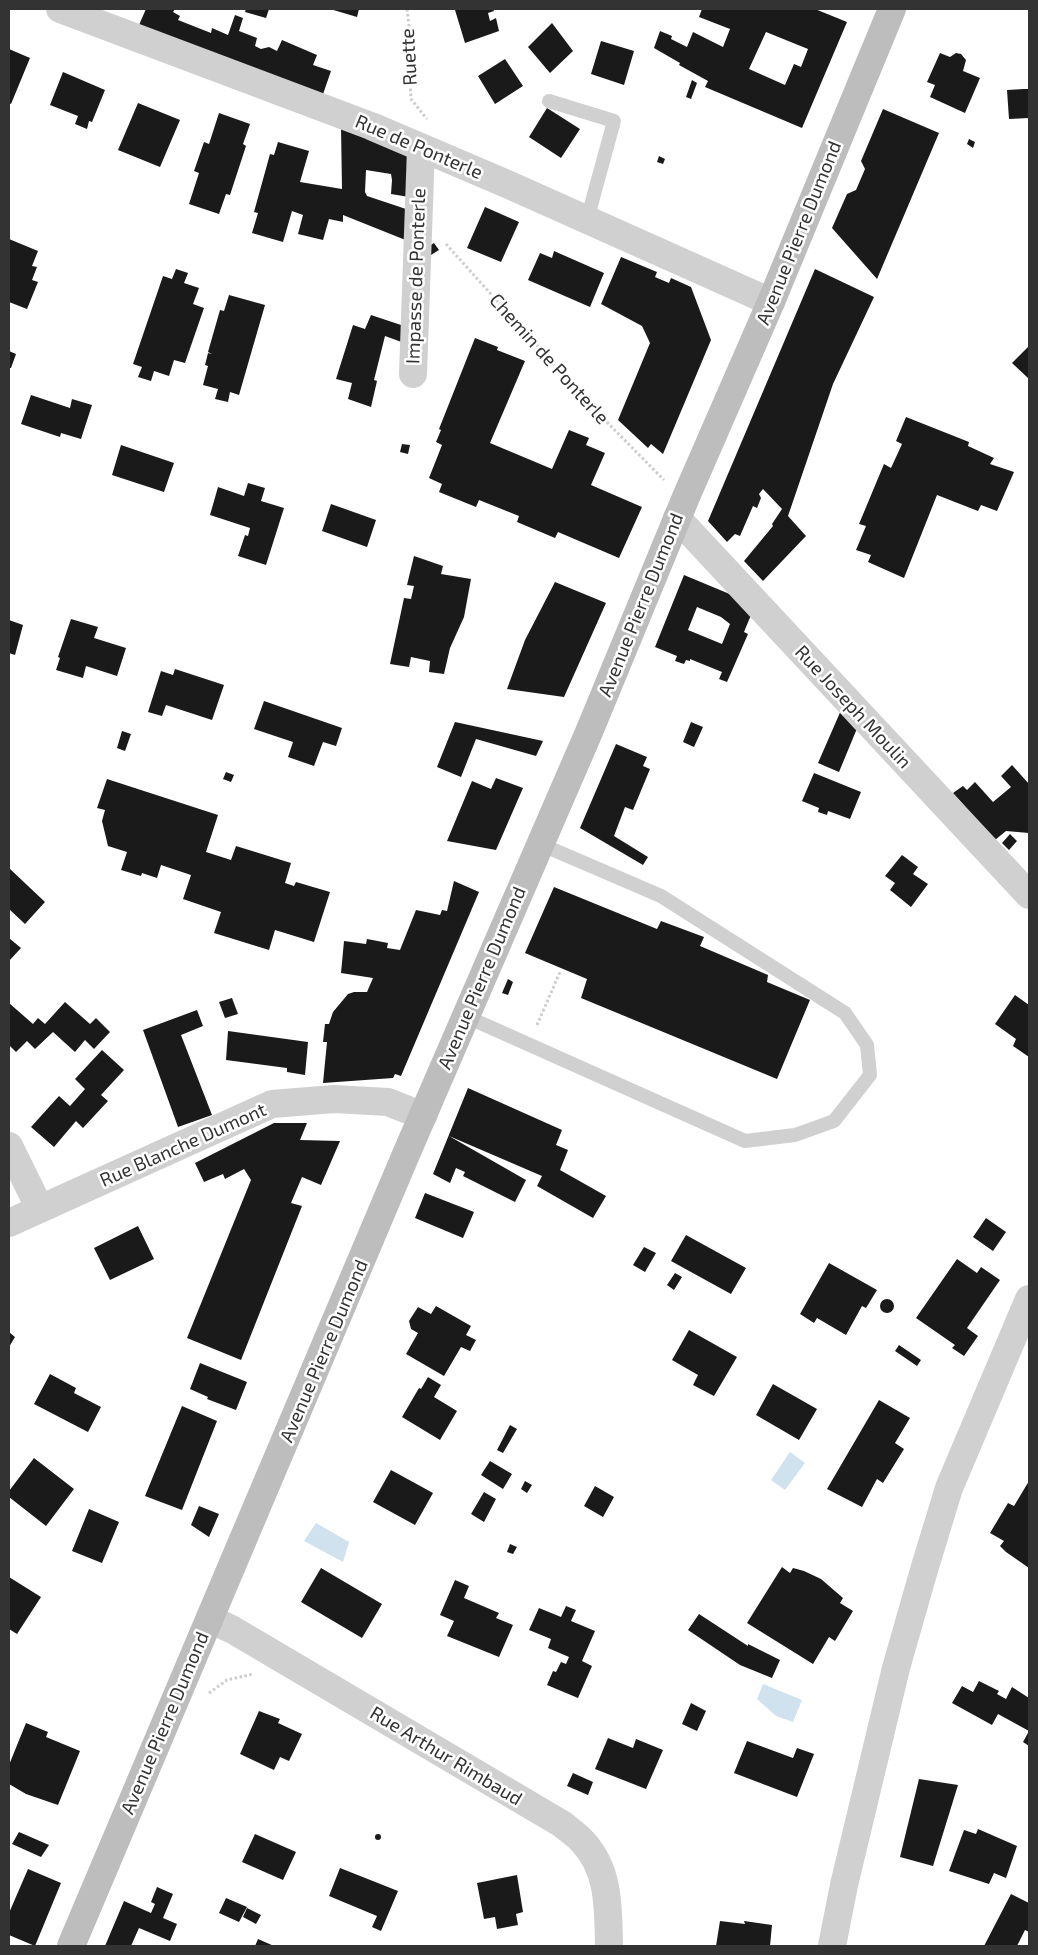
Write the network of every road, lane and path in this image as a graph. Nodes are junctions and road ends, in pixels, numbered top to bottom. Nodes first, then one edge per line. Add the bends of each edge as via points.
1 (60, 9) edge
2 (407, 9) edge
3 (892, 9) edge
4 (549, 101) dead end
5 (431, 152) junction
6 (418, 214) junction
7 (587, 220) junction
8 (771, 302) junction
9 (413, 374) dead end
10 (682, 508) junction
11 (540, 844) junction
12 (1029, 895) edge
13 (560, 972) dead end
14 (466, 1016) junction
15 (534, 1033) dead end
16 (423, 1116) junction
17 (9, 1146) edge
18 (40, 1210) junction
19 (9, 1223) edge
20 (1029, 1299) edge
21 (210, 1618) junction
22 (255, 1674) dead end
23 (205, 1696) dead end
24 (71, 1946) edge
25 (610, 1946) edge
26 (832, 1946) edge

1 - 5 street, Rue de Ponterle via 371,126
2 - 5 path, Ruette via 412,49 412,100 433,127
3 - 8 main road, Avenue Pierre Dumond
4 - 7 lane via 614,121
5 - 6 street, Impasse de Ponterle
5 - 7 street, Rue de Ponterle
6 - 9 street, Impasse de Ponterle
6 - 10 path, Chemin de Ponterle via 596,411 664,481
7 - 8 street, Rue de Ponterle
8 - 10 main road, Avenue Pierre Dumond
10 - 11 main road, Avenue Pierre Dumond
10 - 12 street, Rue Joseph Moulin
11 - 14 main road, Avenue Pierre Dumond
11 - 14 lane via 660,896 845,1012 867,1044 870,1075 834,1121 795,1135 745,1141
13 - 15 path
14 - 16 main road, Avenue Pierre Dumond
16 - 18 street, Rue Blanche Dumont via 388,1102 334,1099 272,1104
16 - 21 main road, Avenue Pierre Dumond
17 - 18 street
18 - 19 street, Rue Blanche Dumont
20 - 26 street via 948,1488 896,1668
21 - 24 main road, Avenue Pierre Dumond
21 - 25 street, Rue Arthur Rimbaud via 562,1824 599,1862 608,1894
22 - 23 path via 227,1680

